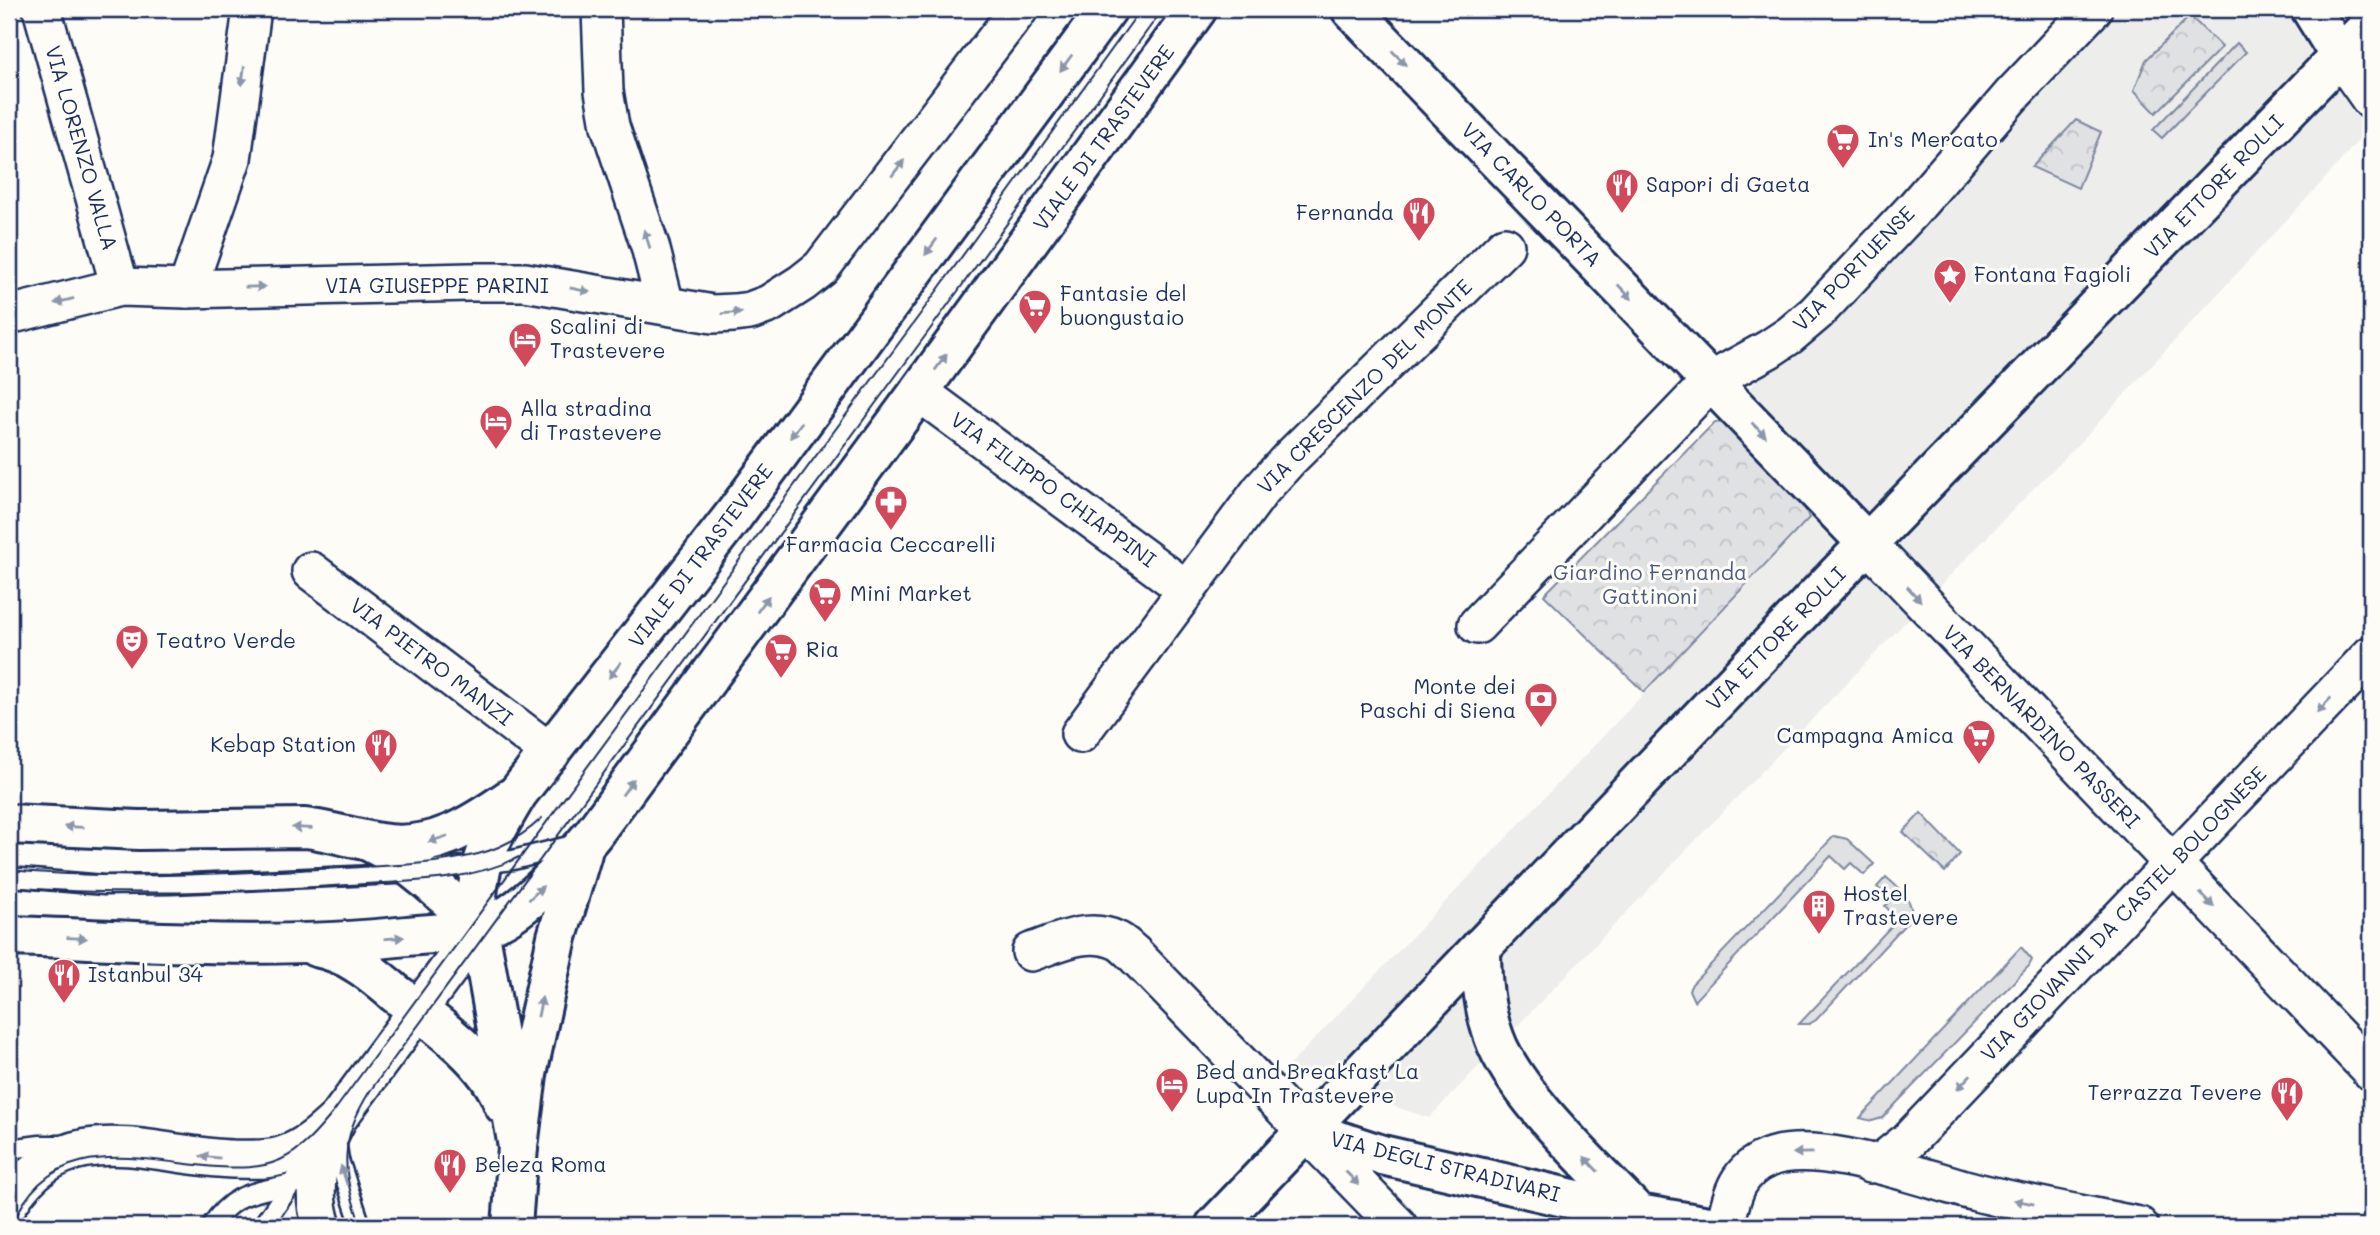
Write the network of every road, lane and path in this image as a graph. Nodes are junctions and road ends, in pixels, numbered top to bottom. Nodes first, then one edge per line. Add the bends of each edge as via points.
1 (43, 9) edge
2 (253, 9) edge
3 (601, 9) edge
4 (1019, 9) edge
5 (1107, 9) edge
6 (1198, 9) edge
7 (1351, 9) edge
8 (2093, 9) edge
9 (2311, 9) edge
10 (2371, 24) edge
11 (2340, 56) junction
12 (2371, 100) edge
13 (1505, 246) dead end
14 (120, 288) junction
15 (187, 289) junction
16 (665, 304) junction
17 (9, 315) edge
18 (1711, 381) junction
19 (919, 392) junction
20 (1868, 544) junction
21 (311, 571) dead end
22 (1186, 589) junction
23 (1477, 625) dead end
24 (2371, 655) edge
25 (1080, 734) dead end
26 (551, 753) junction
27 (519, 793) junction
28 (9, 824) edge
29 (369, 841) junction
30 (587, 842) junction
31 (2172, 863) junction
32 (481, 865) junction
33 (416, 873) junction
34 (9, 877) edge
35 (479, 928) junction
36 (9, 936) edge
37 (301, 944) junction
38 (1481, 947) junction
39 (1031, 952) dead end
40 (418, 1010) junction
41 (2370, 1071) edge
42 (337, 1120) junction
43 (1306, 1130) junction
44 (99, 1145) junction
45 (518, 1147) junction
46 (9, 1149) edge
47 (256, 1160) junction
48 (1870, 1164) junction
49 (9, 1203) edge
50 (309, 1206) edge
51 (1638, 1214) junction
52 (211, 1226) edge
53 (261, 1226) edge
54 (361, 1226) edge
55 (512, 1226) edge
56 (1215, 1226) edge
57 (1398, 1226) edge
58 (1709, 1226) edge
59 (1725, 1226) edge
60 (2138, 1226) edge

1 - 14 street, VIA LORENZO VALLA
2 -> 15 street via 232,159
16 -> 3 street via 610,126
16 -> 4 street, VIA GIUSEPPE PARINI via 713,313 750,312 821,268
5 -> 26 main road, VIALE DI TRASTEVERE via 734,515
19 -> 6 main road, VIALE DI TRASTEVERE
7 -> 18 main road, VIA CARLO PORTA
8 - 18 street, VIA PORTUENSE via 1816,313 1769,349
9 - 11 main road
10 - 11 main road
11 - 12 street
11 - 20 main road, VIA ETTORE ROLLI
13 - 22 street, VIA CRESCENZO DEL MONTE via 1289,459
14 - 15 street, VIA GIUSEPPE PARINI
14 -> 17 street, VIA GIUSEPPE PARINI
15 -> 16 street, VIA GIUSEPPE PARINI via 525,282
18 -> 20 main road, VIA BERNARDINO PASSERI
18 - 23 street, VIA PORTUENSE
19 - 22 street, VIA FILIPPO CHIAPPINI
30 -> 19 main road, VIALE DI TRASTEVERE
20 -> 31 street, VIA BERNARDINO PASSERI
20 - 38 main road, VIA ETTORE ROLLI
21 - 26 street, VIA PIETRO MANZI
22 - 25 street, VIA CRESCENZO DEL MONTE
24 -> 31 street, VIA GIOVANNI DA CASTEL BOLOGNESE
26 - 27 main road, VIALE DI TRASTEVERE
27 -> 29 main road via 480,820 439,839 405,845
27 - 32 main road, VIALE DI TRASTEVERE
29 -> 28 main road via 305,828 139,830
29 - 33 main road
30 - 32 lane
35 -> 30 main road via 507,917 528,901
45 -> 30 main road via 545,987 569,891
31 -> 41 street, VIA BERNARDINO PASSERI
31 -> 48 street, VIA GIOVANNI DA CASTEL BOLOGNESE via 1908,1141 1884,1160
32 - 33 lane
32 - 35 main road, VIALE DI TRASTEVERE via 476,890
33 - 34 lane via 104,885
33 - 35 main road
37 -> 35 main road
35 - 40 street
35 - 45 main road, VIALE DI TRASTEVERE
36 -> 37 main road
37 - 40 main road via 358,963
38 - 43 main road, VIA ETTORE ROLLI
51 -> 38 main road via 1551,1121 1499,1049 1486,1009
39 - 43 street via 1085,935 1117,940
40 - 42 street
40 - 45 main road via 485,1073 502,1099
42 - 47 street via 296,1150
42 - 50 street via 325,1145
54 -> 42 lane via 339,1160
43 - 51 main road, VIA DEGLI STRADIVARI via 1382,1155
43 - 56 main road, VIA ETTORE ROLLI
43 -> 57 street
44 - 46 lane
47 -> 44 street
44 - 49 street via 54,1159 32,1174
45 - 55 main road
47 - 50 street via 269,1164
48 -> 59 street via 1803,1152 1766,1159 1737,1184
60 -> 48 street via 1979,1193
50 - 52 lane via 242,1196
50 - 53 lane
51 - 58 main road, VIA DEGLI STRADIVARI

